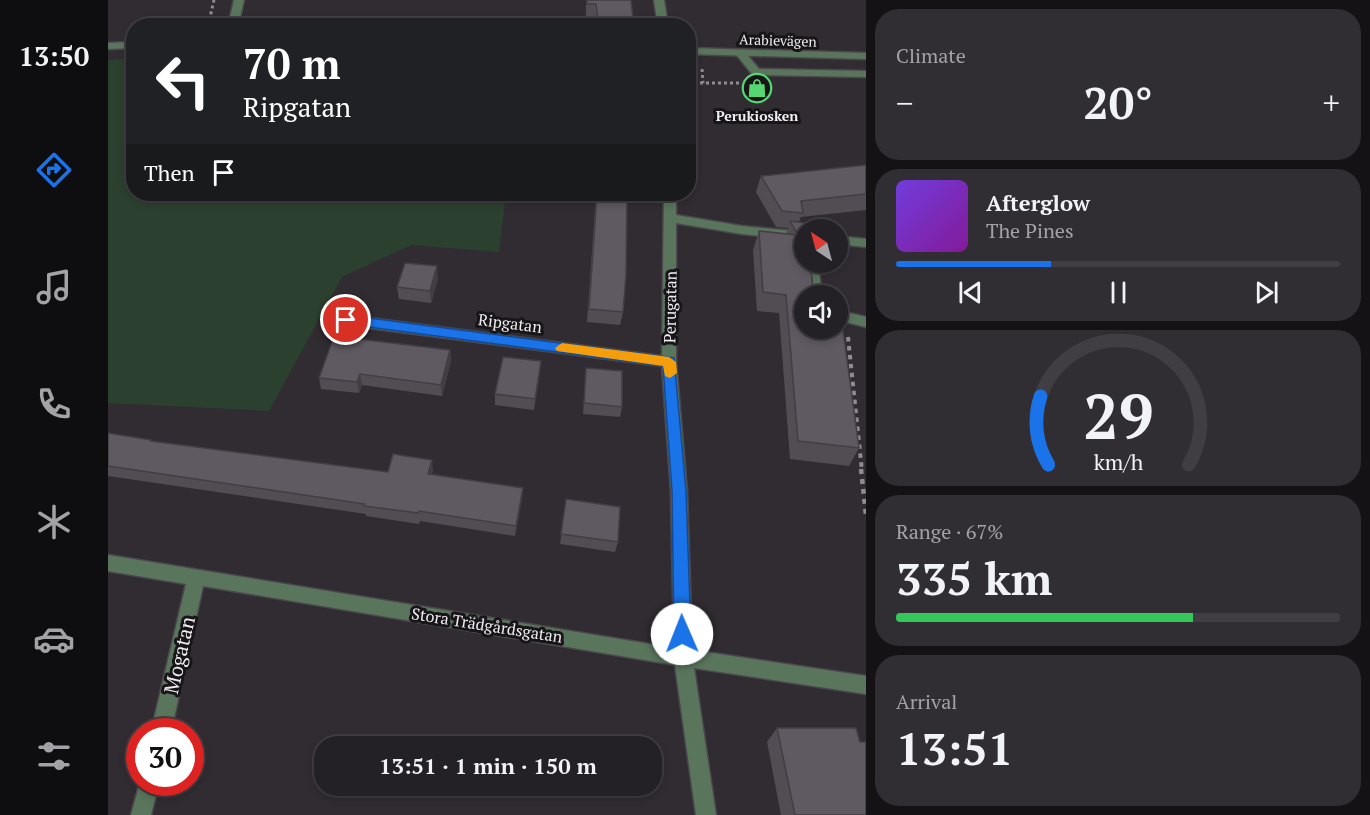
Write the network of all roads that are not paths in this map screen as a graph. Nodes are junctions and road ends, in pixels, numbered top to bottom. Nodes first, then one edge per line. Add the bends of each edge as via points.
1 (240, 0) edge
2 (659, 0) edge
3 (235, 18) edge
4 (662, 18) edge
5 (126, 45) edge
6 (108, 46) edge
7 (696, 51) edge
8 (740, 53) junction
9 (866, 56) edge
10 (866, 74) edge
11 (670, 201) edge
12 (671, 218) junction
13 (794, 235) edge
14 (848, 241) edge
15 (866, 243) edge
16 (848, 318) edge
17 (346, 320) dead end
18 (866, 322) edge
19 (669, 362) junction
20 (108, 563) edge
21 (196, 578) junction
22 (683, 658) junction
23 (866, 685) edge
24 (164, 718) edge
25 (146, 796) edge
26 (141, 815) edge
27 (706, 815) edge

1 - 3 street
2 - 4 street
5 - 6 street
7 - 8 street, Arabievägen
8 - 9 street, Arabievägen
8 - 10 street via 756,72
11 - 12 street, Perugatan
12 - 13 street
12 - 19 street, Perugatan
14 - 15 street
16 - 18 street
17 - 19 street, Ripgatan
19 - 22 street, Perugatan via 679,491
20 - 21 street, Stora Trädgårdsgatan
21 - 22 street, Stora Trädgårdsgatan
21 - 24 street, Mogatan
22 - 23 street, Stora Trädgårdsgatan
22 - 27 street, Perugatan
25 - 26 street

